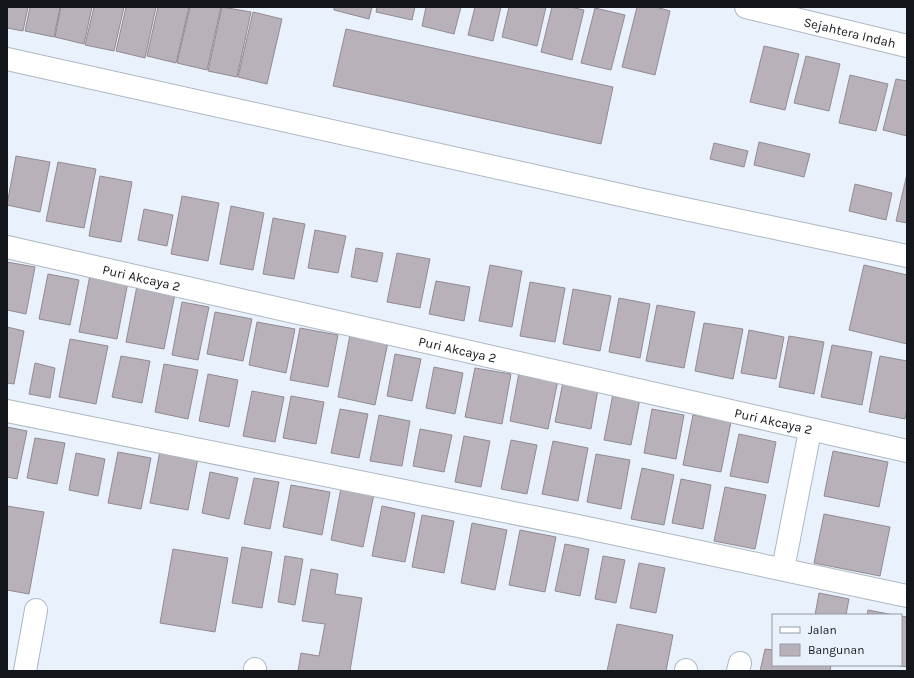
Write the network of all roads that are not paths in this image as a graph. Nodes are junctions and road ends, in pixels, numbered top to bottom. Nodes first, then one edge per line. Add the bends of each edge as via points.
1 (746, 7) edge
2 (907, 46) edge
3 (7, 59) edge
4 (7, 247) edge
5 (907, 256) edge
6 (7, 411) edge
7 (810, 431) junction
8 (907, 452) edge
9 (783, 569) junction
10 (907, 596) edge
11 (36, 610) dead end
12 (25, 671) edge

1 - 2 street, Sejahtera Indah
3 - 5 street via 628,197
4 - 7 street, Puri Akcaya 2
6 - 9 street
7 - 8 street, Puri Akcaya 2
7 - 9 street
9 - 10 street
11 - 12 street

